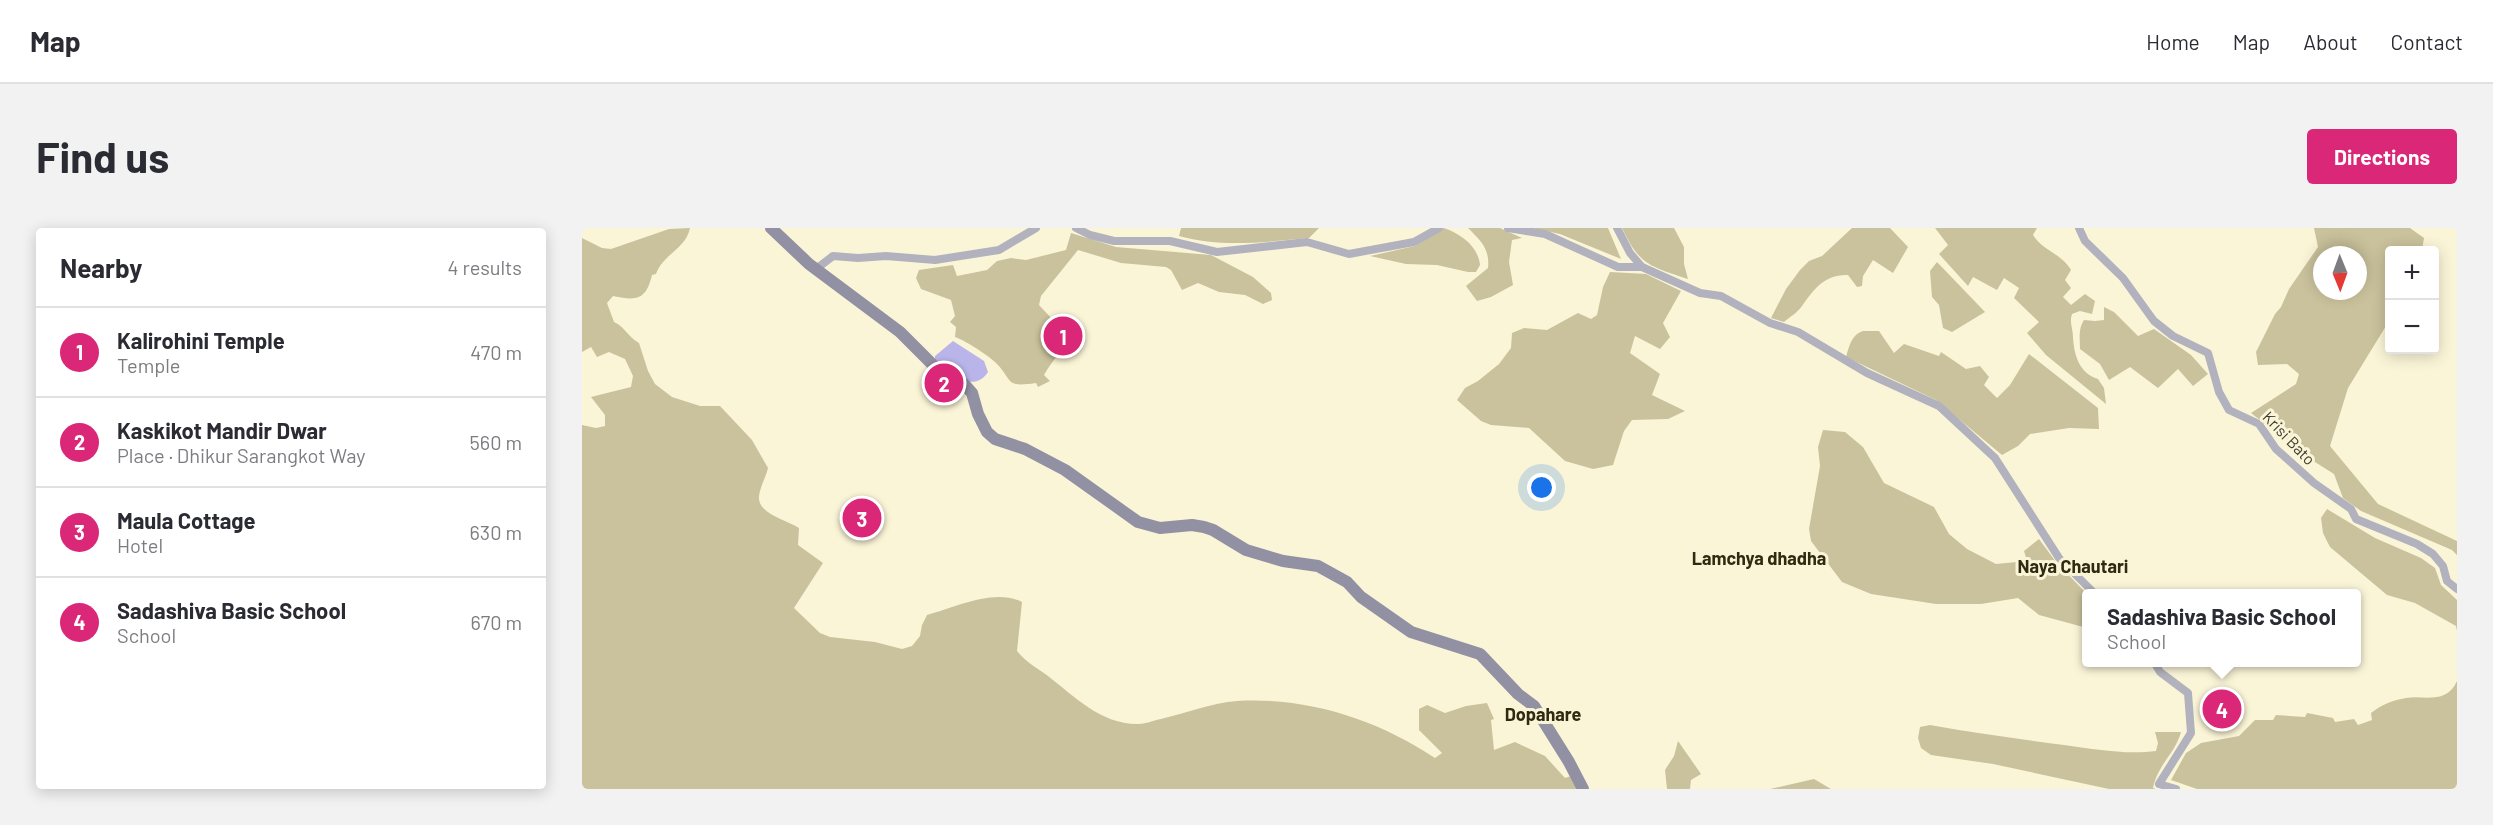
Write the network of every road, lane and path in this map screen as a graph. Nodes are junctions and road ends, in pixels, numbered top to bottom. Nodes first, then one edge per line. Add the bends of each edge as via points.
1 (771, 228) edge
2 (1036, 228) edge
3 (1076, 228) edge
4 (1440, 228) edge
5 (1508, 228) edge
6 (1617, 228) edge
7 (2079, 228) edge
8 (1642, 267) junction
9 (816, 268) junction
10 (2090, 589) edge
11 (2457, 589) edge
12 (2157, 667) edge
13 (1583, 789) edge
14 (2176, 789) edge

1 - 9 street
2 - 9 street via 999,250 935,260 833,256
3 - 4 street via 1114,241 1170,241 1217,252 1307,242 1349,254 1414,242
5 - 8 street via 1545,234 1618,267
6 - 8 street
7 - 11 street, Krisi Bato via 2085,241 2123,278 2154,321 2173,336 2208,353 2219,392 2229,410 2259,424 2276,449 2351,509 2356,519 2433,554 2443,566 2446,581
8 - 10 street via 1700,293 1720,296 1770,323 1798,332 1859,369 1939,406 1995,458 2059,558
9 - 13 street via 900,332 935,367 964,384 972,393 987,432 995,439 1025,449 1065,470 1138,522 1160,528 1204,527 1246,550 1318,566 1347,582 1361,597 1411,632 1480,654 1534,706
12 - 14 street via 2188,693 2191,733 2159,784

